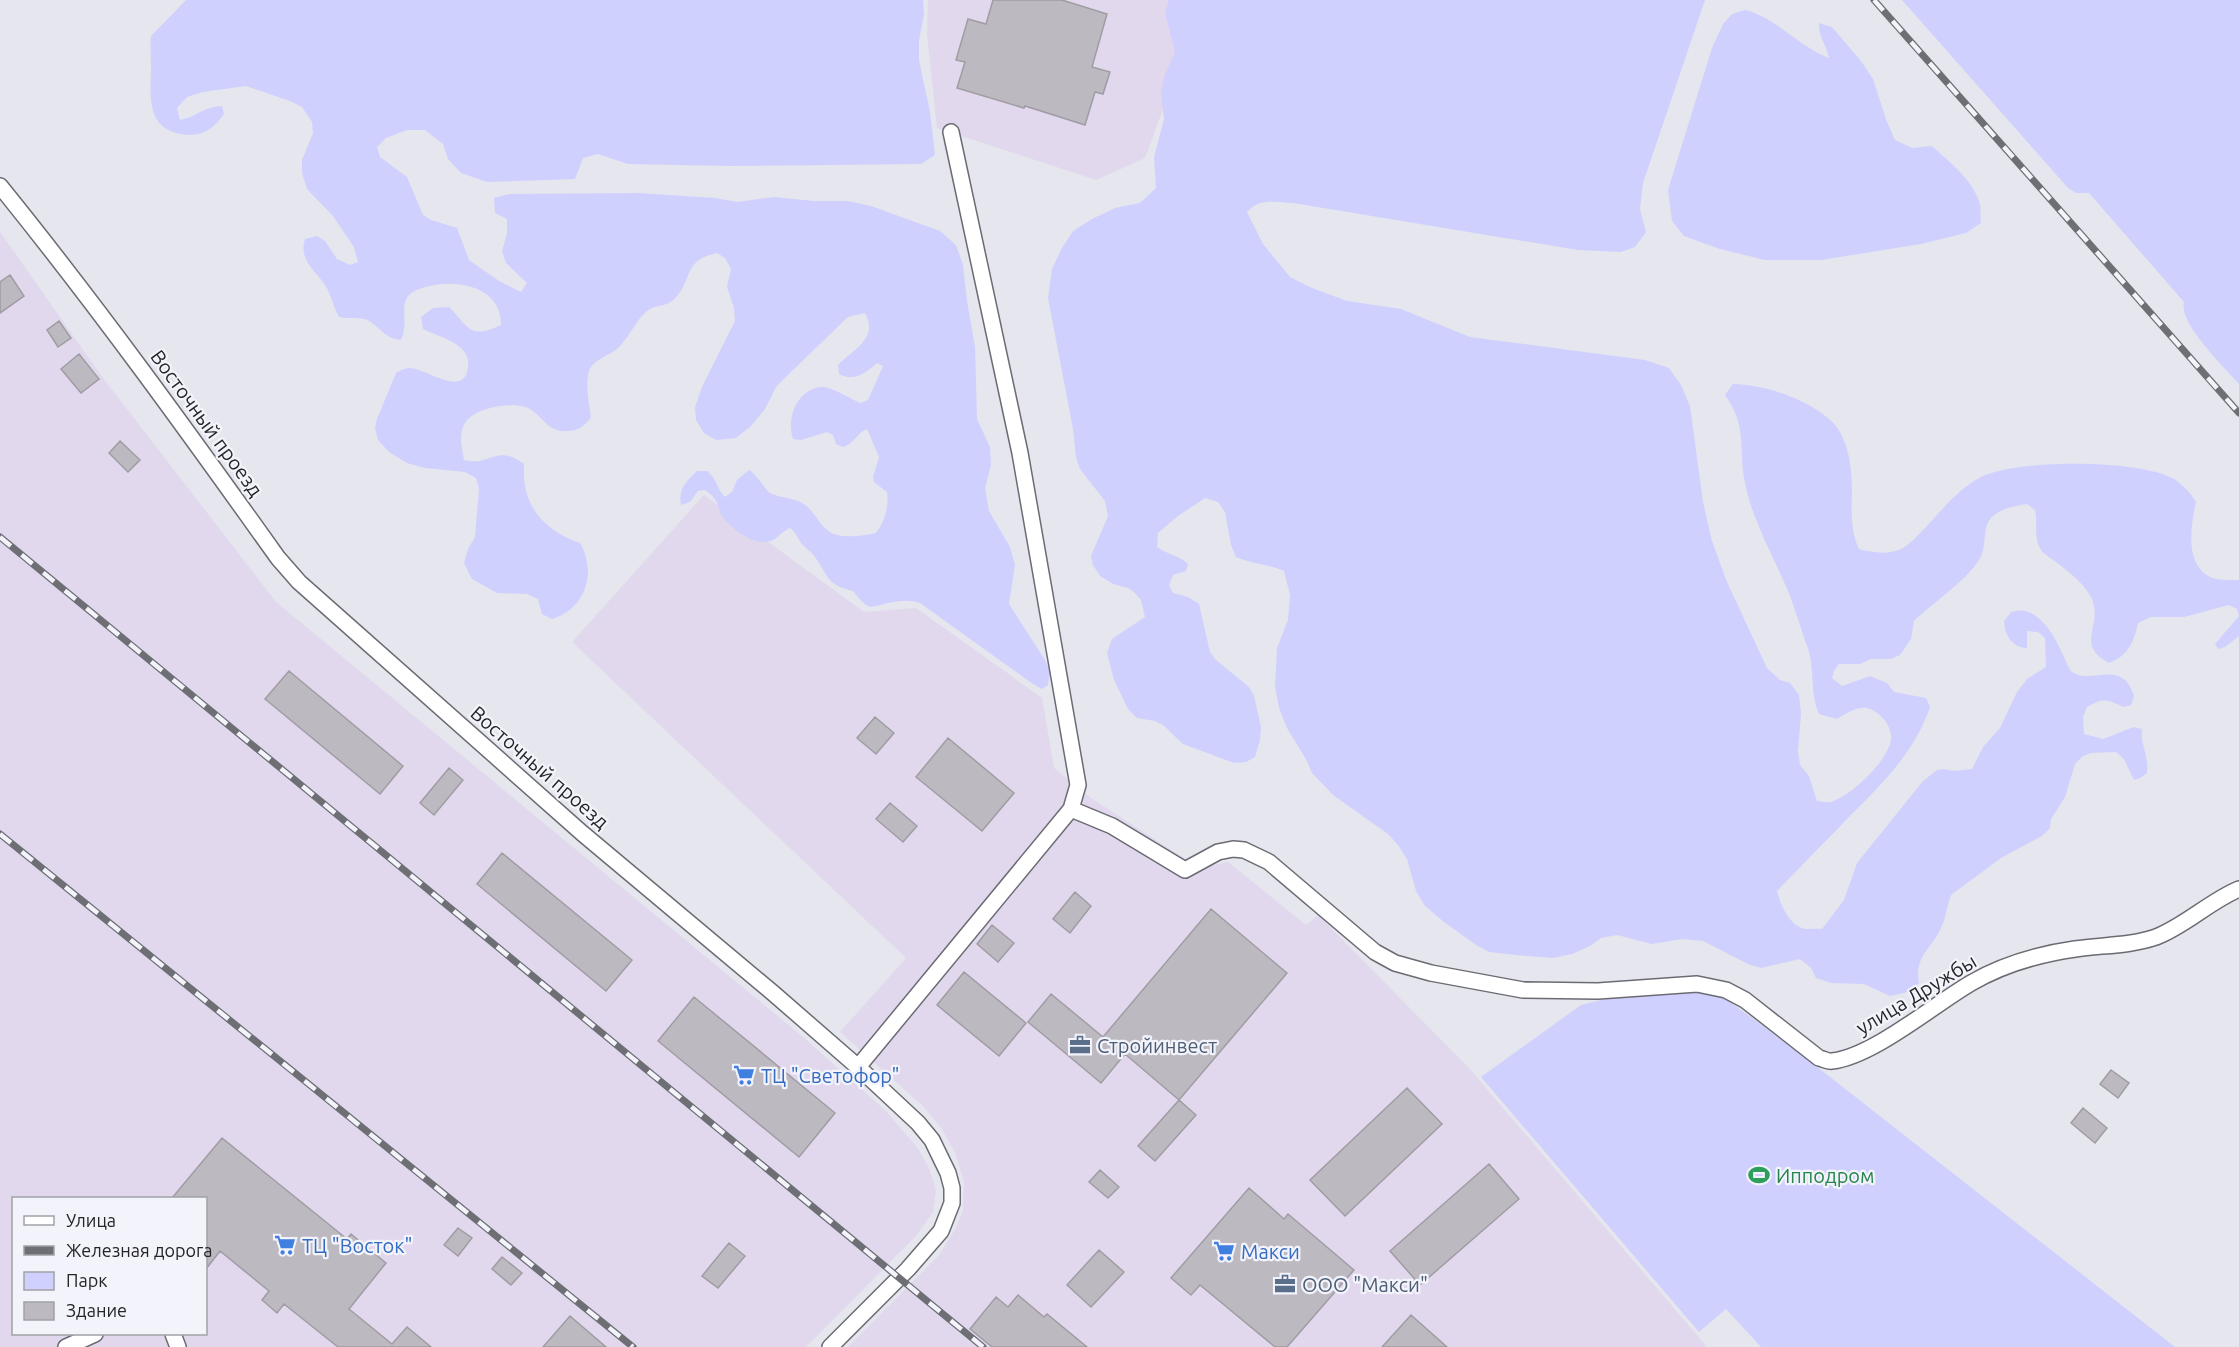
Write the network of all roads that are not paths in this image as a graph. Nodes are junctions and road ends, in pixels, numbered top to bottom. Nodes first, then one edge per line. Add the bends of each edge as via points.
1 (951, 132) dead end
2 (0, 186) edge
3 (1071, 809) junction
4 (2239, 889) edge
5 (858, 1067) junction
6 (93, 1335) edge
7 (66, 1347) edge
8 (830, 1347) edge

1 - 3 street via 1020,453 1060,677 1078,785
2 - 5 street, Восточный проезд via 61,261 299,582 582,833
3 - 4 street, улица Дружбы via 1112,826 1185,870 1218,852 1244,850 1269,862 1375,952 1395,963 1523,990 1598,991 1697,984 1726,990 1830,1062 1876,1044 1987,975 2074,949 2140,942 2159,936
3 - 5 street
5 - 8 street, Восточный проезд via 932,1140 948,1173 952,1203 941,1231 925,1250
6 - 7 street

